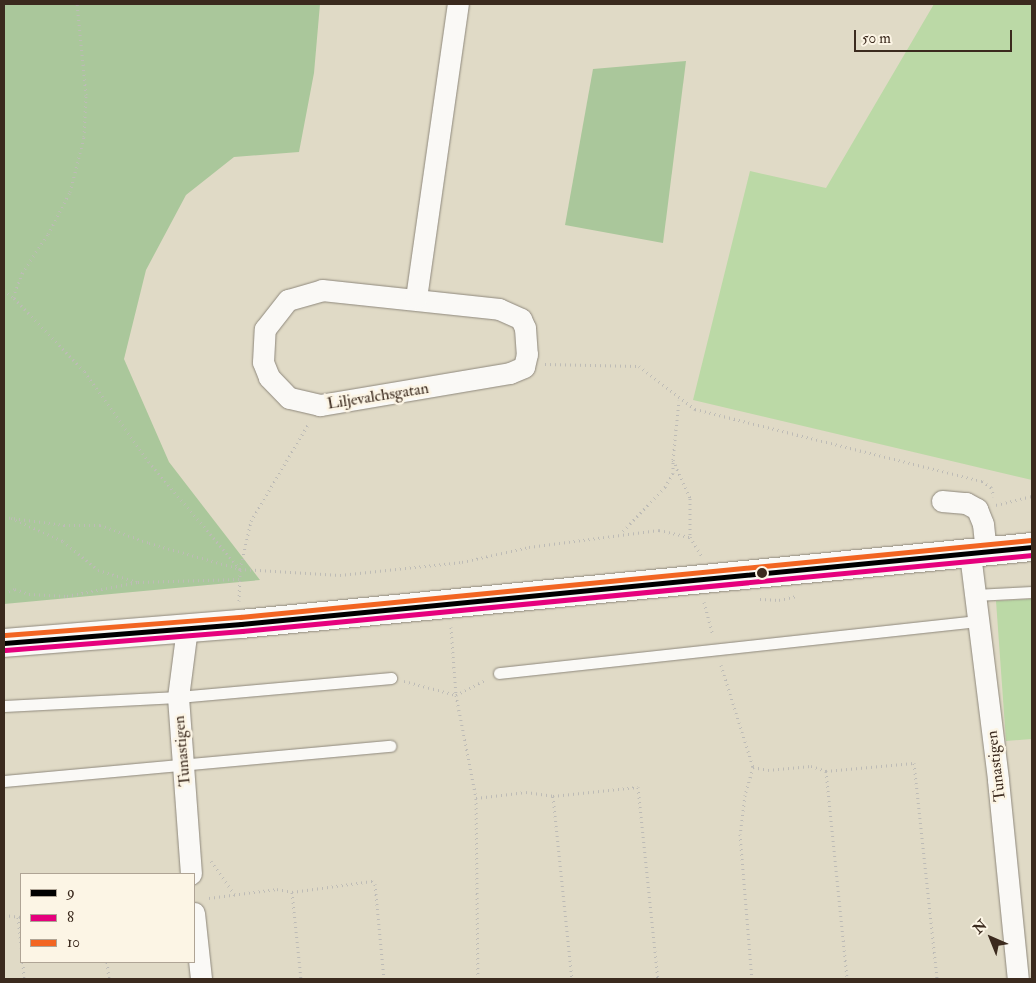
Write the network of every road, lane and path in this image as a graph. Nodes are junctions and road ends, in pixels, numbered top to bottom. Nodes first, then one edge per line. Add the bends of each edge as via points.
1 (76, 4) edge
2 (458, 4) edge
3 (4, 290) edge
4 (12, 296) junction
5 (416, 298) junction
6 (524, 367) junction
7 (679, 400) junction
8 (320, 405) junction
9 (673, 460) junction
10 (1032, 496) edge
11 (942, 502) dead end
12 (5, 516) edge
13 (622, 532) junction
14 (690, 538) junction
15 (1032, 546) edge
16 (978, 553) junction
17 (705, 561) dead end
18 (240, 569) junction
19 (238, 579) junction
20 (138, 582) junction
21 (1032, 592) edge
22 (4, 593) edge
23 (975, 595) junction
24 (702, 597) dead end
25 (240, 604) dead end
26 (450, 619) dead end
27 (979, 621) junction
28 (187, 628) junction
29 (4, 643) edge
30 (716, 648) junction
31 (499, 673) joint
32 (391, 678) joint
33 (456, 695) junction
34 (178, 698) junction
35 (4, 706) edge
36 (390, 746) dead end
37 (184, 767) junction
38 (753, 767) junction
39 (826, 771) junction
40 (4, 781) edge
41 (554, 796) junction
42 (476, 798) junction
43 (191, 873) edge
44 (292, 892) junction
45 (198, 906) edge
46 (4, 915) edge
47 (20, 917) edge
48 (23, 963) edge
49 (107, 963) edge
50 (24, 979) edge
51 (109, 979) edge
52 (200, 979) edge
53 (300, 979) edge
54 (384, 979) edge
55 (478, 979) edge
56 (572, 979) edge
57 (658, 979) edge
58 (752, 979) edge
59 (846, 979) edge
60 (937, 979) edge
61 (1018, 979) edge

1 - 4 path via 86,95 84,137 70,192
2 - 5 street
3 - 4 path
4 - 18 path via 84,371 149,462
5 - 6 street, Liljevalchsgatan via 499,308 521,319 528,343
5 - 8 street, Liljevalchsgatan via 322,290 288,300 275,313 262,344 263,362 270,377 289,398
6 - 7 path via 639,366 657,377
6 - 8 street, Liljevalchsgatan via 390,395
7 - 9 path
7 - 10 path via 695,409 982,481 993,492 996,505
8 - 18 path via 259,501 245,537
9 - 13 path via 673,472 664,487
9 - 14 path via 690,498
11 - 16 street, Tunastigen via 966,503 977,510 983,524
12 - 18 path via 64,525 100,525
12 - 20 path via 33,525 63,541 98,570
13 - 14 path via 658,530
13 - 18 path via 462,562 340,575
14 - 17 path
15 - 16 street
16 - 23 street, Tunastigen
16 - 28 street
18 - 19 path
19 - 20 path
19 - 25 path
20 - 22 path via 67,596 29,594 15,589
21 - 23 lane
23 - 27 street, Tunastigen
24 - 30 path
26 - 33 path
27 - 30 lane
27 - 61 street, Tunastigen
28 - 29 street
28 - 34 street, Tunastigen
30 - 31 lane
30 - 38 path
31 - 33 path
32 - 33 path
32 - 34 lane
33 - 42 path
34 - 35 lane
34 - 37 street, Tunastigen
36 - 37 lane
37 - 40 lane
37 - 43 street, Tunastigen
38 - 39 path via 768,770 812,766
38 - 58 path via 744,796 740,834
39 - 59 path
39 - 60 path via 914,763
41 - 42 path via 526,792
41 - 56 path
41 - 57 path via 638,787
42 - 55 path
44 - 45 path via 277,890
44 - 53 path
44 - 54 path via 375,884
45 - 52 street
46 - 47 path
48 - 50 path
49 - 51 path

